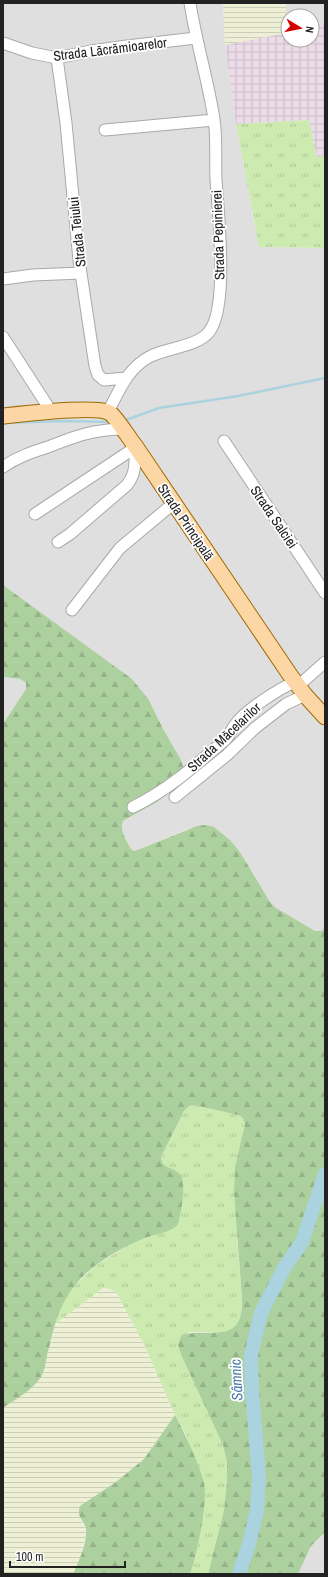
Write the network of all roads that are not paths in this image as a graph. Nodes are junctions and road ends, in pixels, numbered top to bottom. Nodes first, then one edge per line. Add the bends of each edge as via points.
1 (190, 3) edge
2 (196, 38) junction
3 (3, 43) edge
4 (57, 58) junction
5 (214, 120) junction
6 (105, 130) dead end
7 (81, 273) junction
8 (3, 279) edge
9 (3, 336) edge
10 (126, 378) junction
11 (47, 409) junction
12 (3, 416) edge
13 (116, 421) junction
14 (224, 441) dead end
15 (136, 448) junction
16 (3, 467) edge
17 (174, 503) junction
18 (35, 514) dead end
19 (58, 542) dead end
20 (325, 593) edge
21 (72, 610) dead end
22 (325, 662) edge
23 (300, 688) junction
24 (325, 717) edge
25 (175, 797) dead end
26 (134, 806) dead end

1 - 2 street, Strada Pepinierei
2 - 4 street, Strada Lăcrămioarelor via 98,50
2 - 5 street, Strada Pepinierei
3 - 4 street, Strada Lăcrămioarelor
4 - 7 street, Strada Teiului
5 - 6 street
5 - 10 street, Strada Pepinierei via 221,278 214,324 206,336 150,356 135,367
7 - 8 street
7 - 10 street, Strada Teiului via 98,375 104,380
9 - 11 street
10 - 13 street, Strada Pepinierei
11 - 12 main road
11 - 13 main road via 81,410
13 - 15 main road, Strada Principală
13 - 16 street via 98,430 20,456
14 - 20 street, Strada Salciei
15 - 17 main road, Strada Principală
15 - 18 street
15 - 19 street via 134,472 127,485
17 - 21 street via 120,548
17 - 23 main road, Strada Principală
22 - 23 street
23 - 24 main road, Strada Principală
23 - 25 street via 286,704
23 - 26 street, Strada Măcelarilor via 287,686 248,712 235,724 230,736 177,780

